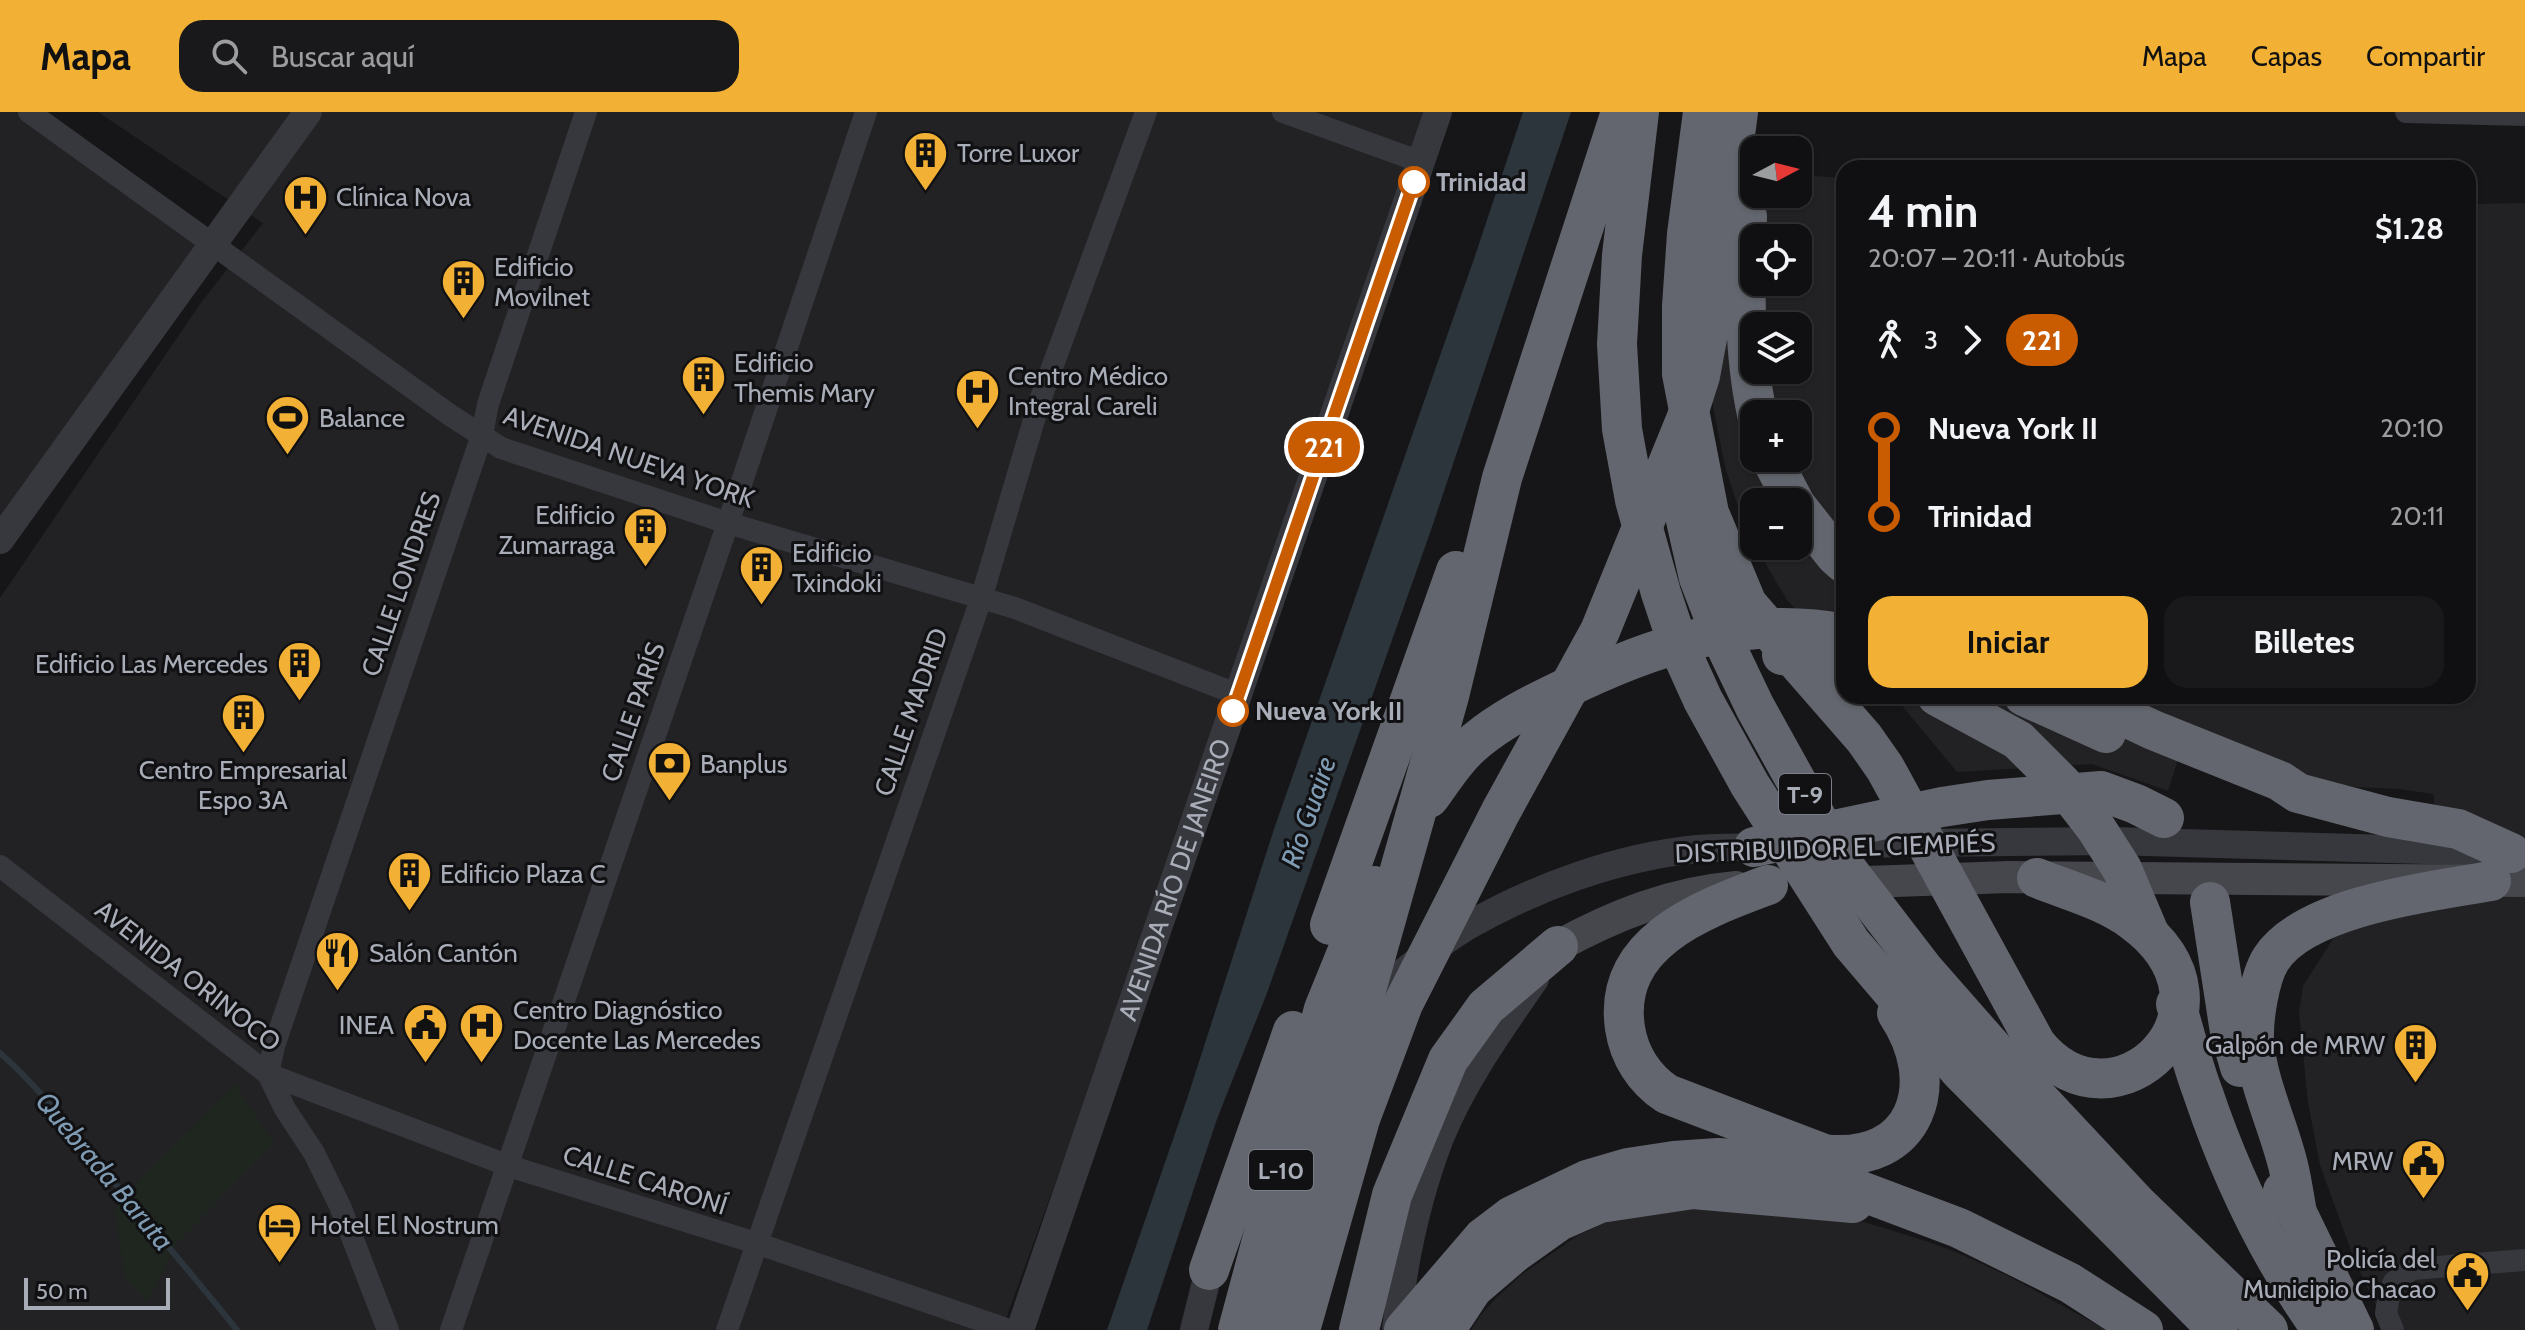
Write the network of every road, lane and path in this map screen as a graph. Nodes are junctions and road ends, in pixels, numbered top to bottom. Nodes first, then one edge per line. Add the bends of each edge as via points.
1 (29, 112) edge
2 (308, 112) edge
3 (586, 112) edge
4 (866, 112) edge
5 (1146, 112) edge
6 (1283, 112) edge
7 (1438, 112) edge
8 (1621, 112) edge
9 (1639, 112) edge
10 (1686, 112) edge
11 (1703, 112) edge
12 (1738, 112) edge
13 (1755, 112) edge
14 (2406, 112) edge
15 (2471, 113) edge
16 (2525, 115) edge
17 (1421, 162) junction
18 (214, 244) junction
19 (1732, 273) junction
20 (1754, 400) edge
21 (482, 435) junction
22 (1502, 478) junction
23 (728, 523) junction
24 (1812, 527) edge
25 (0, 540) edge
26 (1836, 554) edge
27 (981, 599) junction
28 (1836, 632) edge
29 (1836, 663) edge
30 (1239, 695) junction
31 (1952, 704) edge
32 (2042, 704) edge
33 (2098, 704) edge
34 (1474, 742) junction
35 (2298, 793) junction
36 (2164, 818) dead end
37 (1948, 824) junction
38 (1754, 847) joint
39 (0, 866) edge
40 (2513, 867) edge
41 (2037, 878) junction
42 (1768, 885) junction
43 (2210, 902) dead end
44 (1851, 943) junction
45 (1558, 946) junction
46 (268, 1074) junction
47 (509, 1166) junction
48 (1905, 1208) junction
49 (2297, 1213) junction
50 (756, 1243) junction
51 (2525, 1260) edge
52 (1209, 1270) junction
53 (388, 1330) edge
54 (451, 1330) edge
55 (727, 1330) edge
56 (1009, 1330) edge
57 (1020, 1330) edge
58 (1194, 1330) edge
59 (1238, 1330) edge
60 (1270, 1330) edge
61 (1300, 1330) edge
62 (1359, 1330) edge
63 (1396, 1330) edge
64 (1404, 1330) edge
65 (1445, 1330) edge
66 (2143, 1330) edge
67 (2218, 1330) edge
68 (2268, 1330) edge
69 (2322, 1330) edge
70 (2354, 1330) edge
71 (2393, 1330) edge

1 - 18 street, AVENIDA NUEVA YORK
2 - 18 street
3 - 21 street, CALLE LONDRES
4 - 23 street, CALLE PARÍS
5 - 27 street, CALLE MADRID via 1039,403
6 - 17 street
7 - 17 street, AVENIDA RÍO DE JANEIRO
8 - 22 highway
9 - 44 highway, T-9 via 1617,344 1622,429 1635,500 1679,647 1703,700 1750,785
10 - 68 highway, T-9 via 1662,307 1670,429 1699,578 1755,707 1841,862 1924,970 2137,1204
11 - 41 highway via 1687,234 1682,374 1709,513 1747,604 1885,768 2043,1053 2086,1077 2135,1071 2161,1051 2177,1022 2178,978 2169,958 2123,914
12 - 19 highway
13 - 19 highway via 1747,217
14 - 15 street
15 - 16 street
17 - 30 street, AVENIDA RÍO DE JANEIRO
18 - 21 street, AVENIDA NUEVA YORK
18 - 25 street
19 - 20 highway
19 - 61 highway via 1687,417 1600,631 1403,1004 1360,1119
21 - 23 street, AVENIDA NUEVA YORK via 501,448
21 - 46 street, CALLE LONDRES
22 - 52 highway via 1472,524
22 - 60 highway via 1449,696
23 - 27 street, AVENIDA NUEVA YORK
23 - 47 street, CALLE PARÍS
24 - 26 highway
27 - 30 street, AVENIDA NUEVA YORK
27 - 50 street, CALLE MADRID
28 - 34 highway via 1750,628 1634,656 1519,711
29 - 34 highway via 1757,652 1698,657 1645,672 1525,726
30 - 57 street, AVENIDA RÍO DE JANEIRO
31 - 69 highway via 2018,740 2062,784 2122,869 2173,993 2230,1163 2282,1270
32 - 35 highway via 2148,752 2274,797
33 - 35 highway
34 - 59 highway, L-10 via 1419,812 1371,891 1324,1009
35 - 40 highway via 2458,829
36 - 37 highway via 2101,791 1988,800
37 - 38 highway
37 - 40 street, DISTRIBUIDOR EL CIEMPIÉS via 2112,841
38 - 52 street, DISTRIBUIDOR EL CIEMPIÉS via 1646,857 1571,879 1463,929 1383,989 1331,1039
39 - 46 street, AVENIDA ORINOCO
40 - 41 main road, DISTRIBUIDOR EL CIEMPIÉS
40 - 49 highway via 2345,912 2292,938 2271,959 2261,985 2254,1042
41 - 42 main road, DISTRIBUIDOR EL CIEMPIÉS
42 - 44 highway via 1677,926 1658,939 1634,969 1626,992 1627,1040 1638,1066 1655,1086 1824,1154 1862,1154 1893,1140 1917,1104 1917,1061 1905,1026
42 - 45 main road, DISTRIBUIDOR EL CIEMPIÉS via 1663,899
43 - 49 highway via 2242,1076 2273,1174
44 - 67 highway, T-9 via 1961,1072
45 - 62 highway via 1486,1007 1448,1060 1392,1195
45 - 63 street, DISTRIBUIDOR EL CIEMPIÉS via 1495,1038 1441,1136 1417,1203
46 - 47 street, CALLE CARONÍ
46 - 53 street, AVENIDA ORINOCO via 340,1206
47 - 50 street, CALLE CARONÍ
47 - 54 street, CALLE PARÍS
48 - 64 highway via 1797,1167 1755,1160 1718,1158 1628,1168 1587,1180 1512,1216 1483,1238
48 - 65 highway via 1693,1189 1600,1203 1559,1221 1514,1253 1473,1288
48 - 66 highway via 1959,1228 2070,1283
49 - 70 highway
50 - 55 street, CALLE MADRID
50 - 56 street, CALLE CARONÍ
51 - 71 street via 2412,1269 2390,1290 2386,1313
52 - 58 street, DISTRIBUIDOR EL CIEMPIÉS

